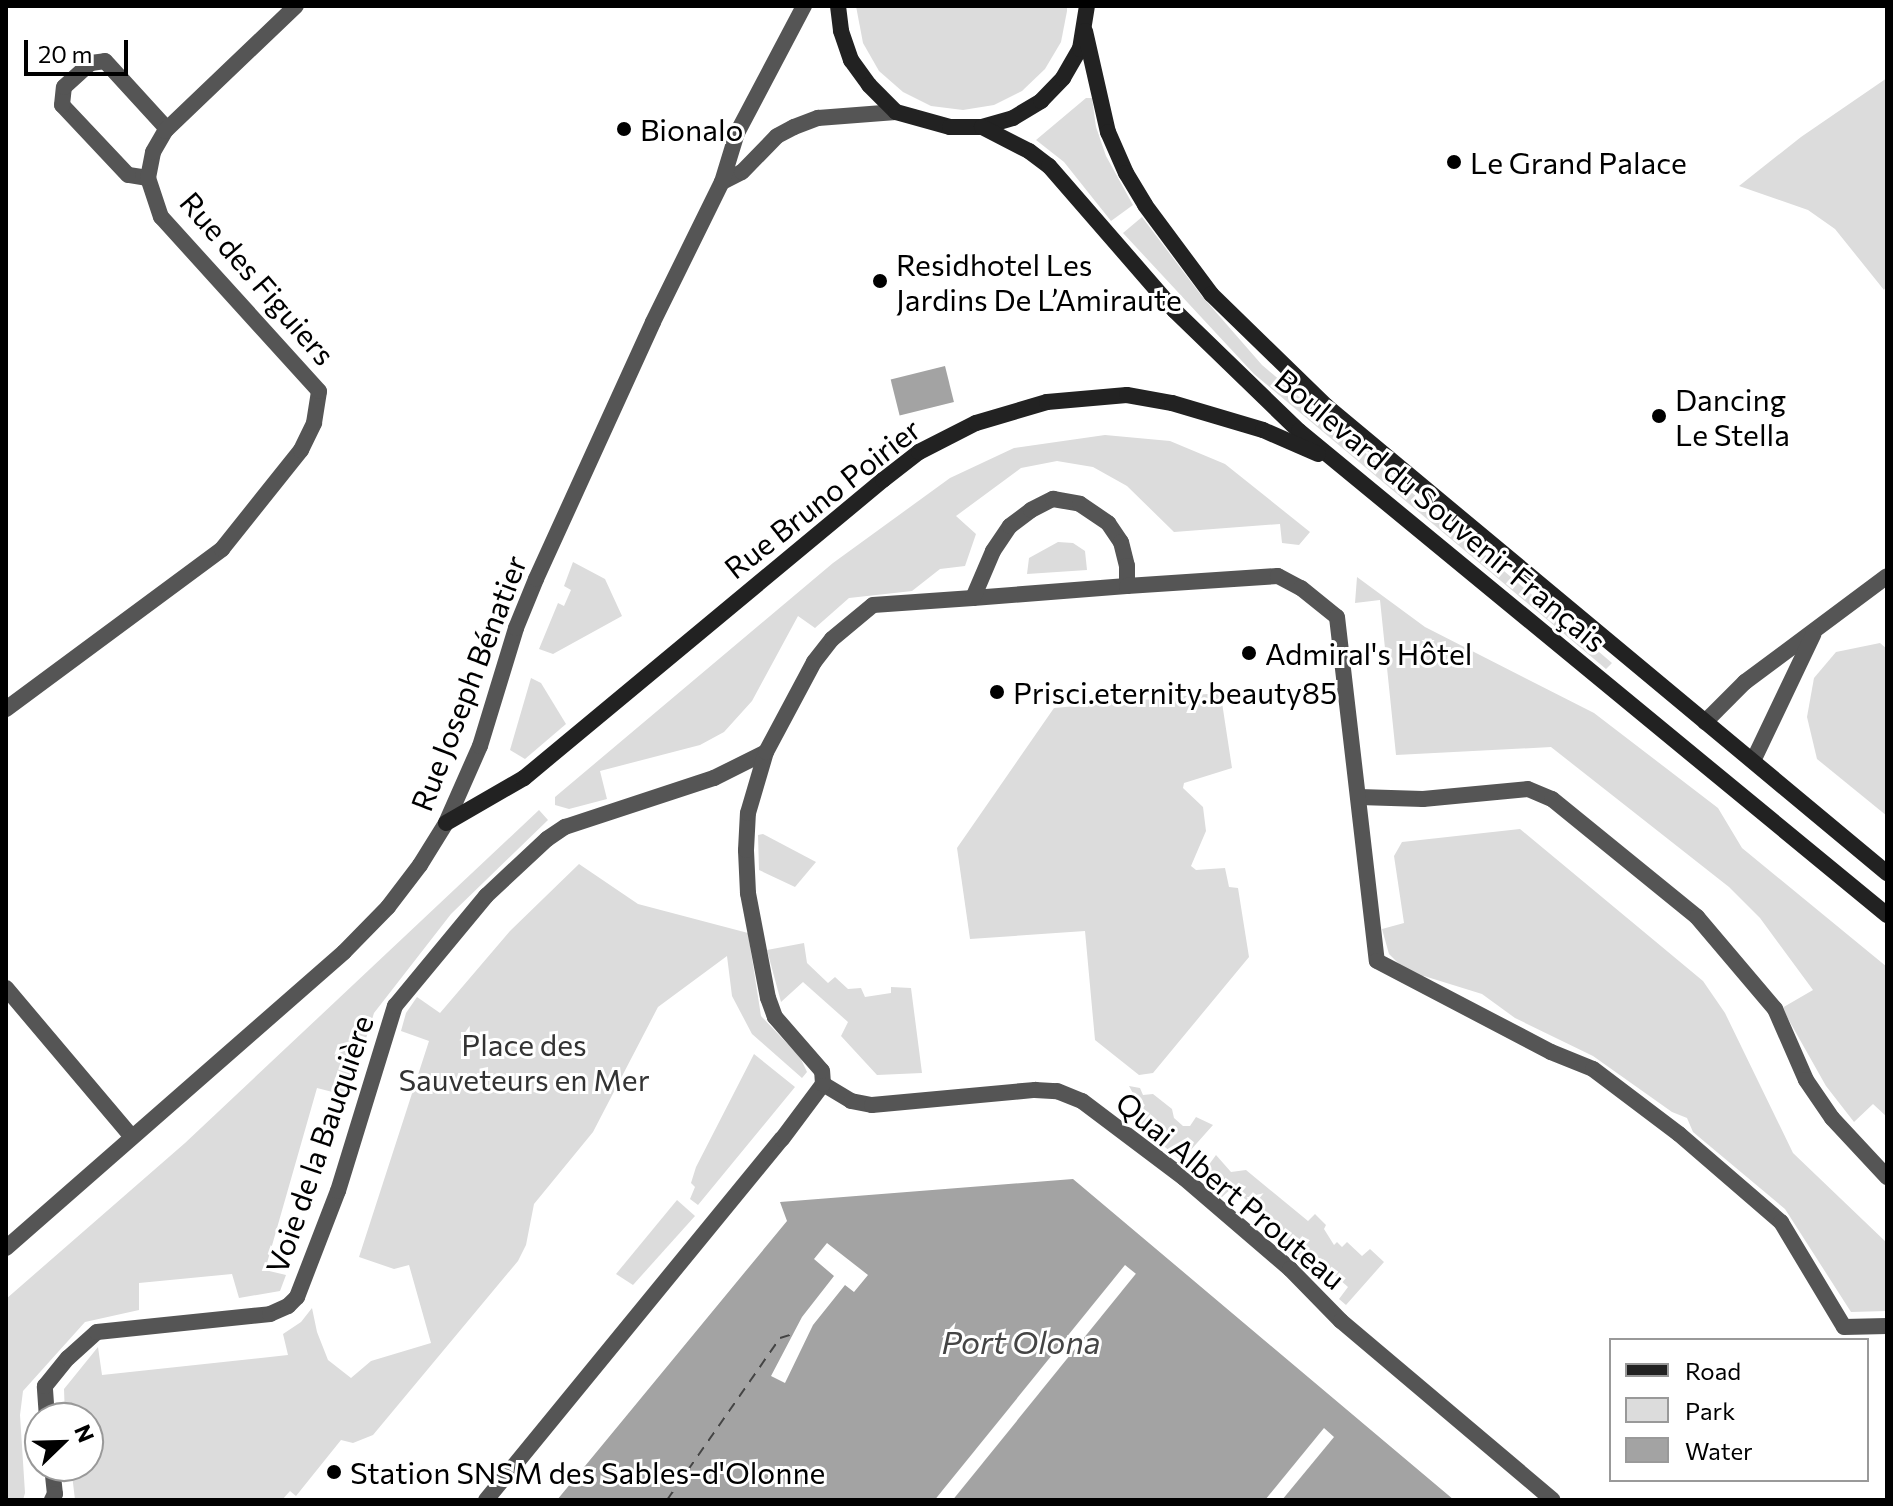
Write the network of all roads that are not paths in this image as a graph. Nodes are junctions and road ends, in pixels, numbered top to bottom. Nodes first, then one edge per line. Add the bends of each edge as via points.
1 (296, 6) edge
2 (804, 6) edge
3 (838, 6) edge
4 (1087, 6) edge
5 (1085, 31) junction
6 (896, 112) junction
7 (982, 127) junction
8 (167, 129) junction
9 (148, 178) junction
10 (722, 182) junction
11 (1338, 463) junction
12 (1887, 577) edge
13 (1127, 586) junction
14 (973, 598) junction
15 (1815, 630) junction
16 (6, 709) edge
17 (1705, 722) junction
18 (766, 752) junction
19 (1753, 761) junction
20 (1359, 797) junction
21 (446, 823) junction
22 (1887, 873) edge
23 (1887, 915) edge
24 (6, 988) edge
25 (823, 1084) junction
26 (131, 1136) junction
27 (1887, 1177) edge
28 (6, 1248) edge
29 (1887, 1326) edge
30 (46, 1402) edge
31 (486, 1500) edge
32 (1553, 1500) edge

1 - 8 street, Rue des Figuiers
2 - 10 street, Rue Joseph Bénatier via 737,133
3 - 6 main road via 851,60
4 - 5 main road
5 - 7 main road via 1063,78 1041,101 1013,118
5 - 17 main road, Boulevard du Souvenir Français via 1108,132 1126,173 1211,294 1326,406
6 - 7 main road via 950,127
6 - 10 street, Rue Joseph Bénatier via 818,118 794,127 777,136 742,172
7 - 11 main road, Boulevard du Souvenir Français via 1049,166 1174,310 1264,400
8 - 9 street, Rue des Figuiers via 153,152
8 - 9 street, Rue des Figuiers via 105,61 91,63 64,87 62,105 128,175
9 - 16 street, Rue des Figuiers via 161,217 319,391 314,423 301,450 222,549
10 - 21 street, Rue Joseph Bénatier via 536,579 480,746
11 - 21 main road, Rue Bruno Poirier via 1263,430 1127,395 1047,402 976,423 919,452 524,778
11 - 23 main road, Boulevard du Souvenir Français
12 - 15 street
13 - 14 street
13 - 14 street via 1121,542 1108,523 1080,504 1053,499 1010,526
13 - 20 street via 1278,576 1337,617
14 - 18 street via 873,605 832,639 814,662
15 - 17 street via 1745,682
15 - 19 street
17 - 19 main road, Boulevard du Souvenir Français
18 - 25 street via 748,813 748,893 775,1017 822,1071
18 - 30 street, Voie de la Bauquière via 714,778 565,827 486,896 395,1006 334,1204 297,1297 288,1306 270,1314 97,1332 45,1386
19 - 22 main road, Boulevard du Souvenir Français
20 - 27 street via 1423,799 1528,789 1552,799 1697,917 1775,1009 1806,1080 1832,1118
20 - 29 street via 1377,961 1593,1069 1781,1222 1844,1327
21 - 26 street, Rue Joseph Bénatier via 420,865 367,930
24 - 26 street
25 - 31 street
25 - 32 street, Quai Albert Prouteau via 851,1101 872,1105 1035,1090 1057,1091 1082,1101 1184,1178 1341,1321
26 - 28 street, Rue Joseph Bénatier

